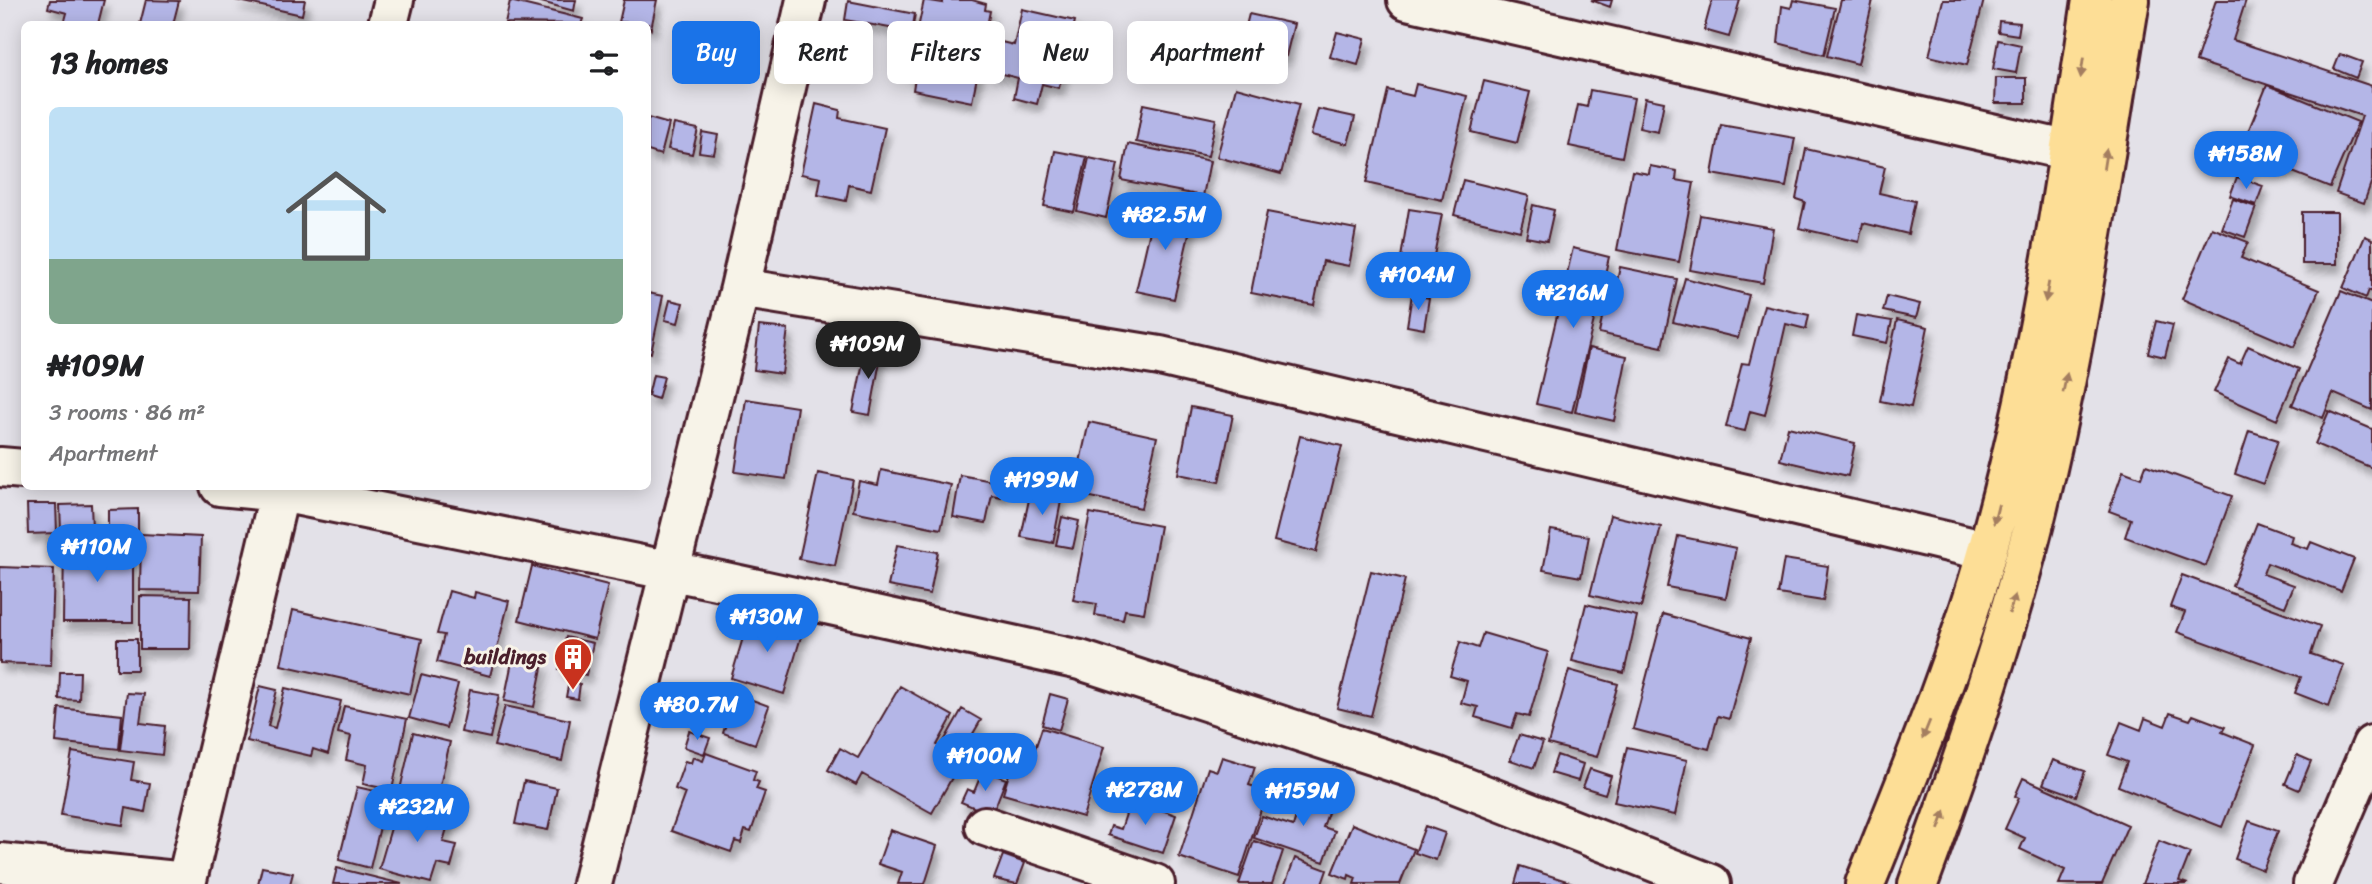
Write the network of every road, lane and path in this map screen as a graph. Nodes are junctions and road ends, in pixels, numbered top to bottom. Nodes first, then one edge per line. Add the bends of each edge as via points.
1 (394, 0) edge
2 (806, 0) edge
3 (1407, 0) edge
4 (2092, 0) edge
5 (2130, 0) edge
6 (389, 21) edge
7 (2070, 151) junction
8 (740, 288) junction
9 (0, 467) edge
10 (21, 469) edge
11 (280, 490) edge
12 (285, 490) edge
13 (1987, 551) junction
14 (668, 570) junction
15 (2372, 746) edge
16 (985, 827) dead end
17 (0, 863) edge
18 (186, 883) edge
19 (592, 884) edge
20 (1155, 884) edge
21 (1711, 884) edge
22 (1865, 884) edge
23 (1918, 884) edge
24 (2313, 884) edge

1 - 6 street
2 - 8 street
3 - 7 street
4 -> 7 main road
23 -> 5 main road via 1967,752 2022,570 2088,272
7 -> 13 main road via 2032,373
8 - 13 street via 1160,356
8 - 14 street
9 - 10 street
11 - 18 street
12 - 14 street
13 -> 22 main road via 1932,715
14 - 19 street
14 - 21 street via 1080,660 1436,776
15 - 24 street
16 - 20 street
17 - 18 street

